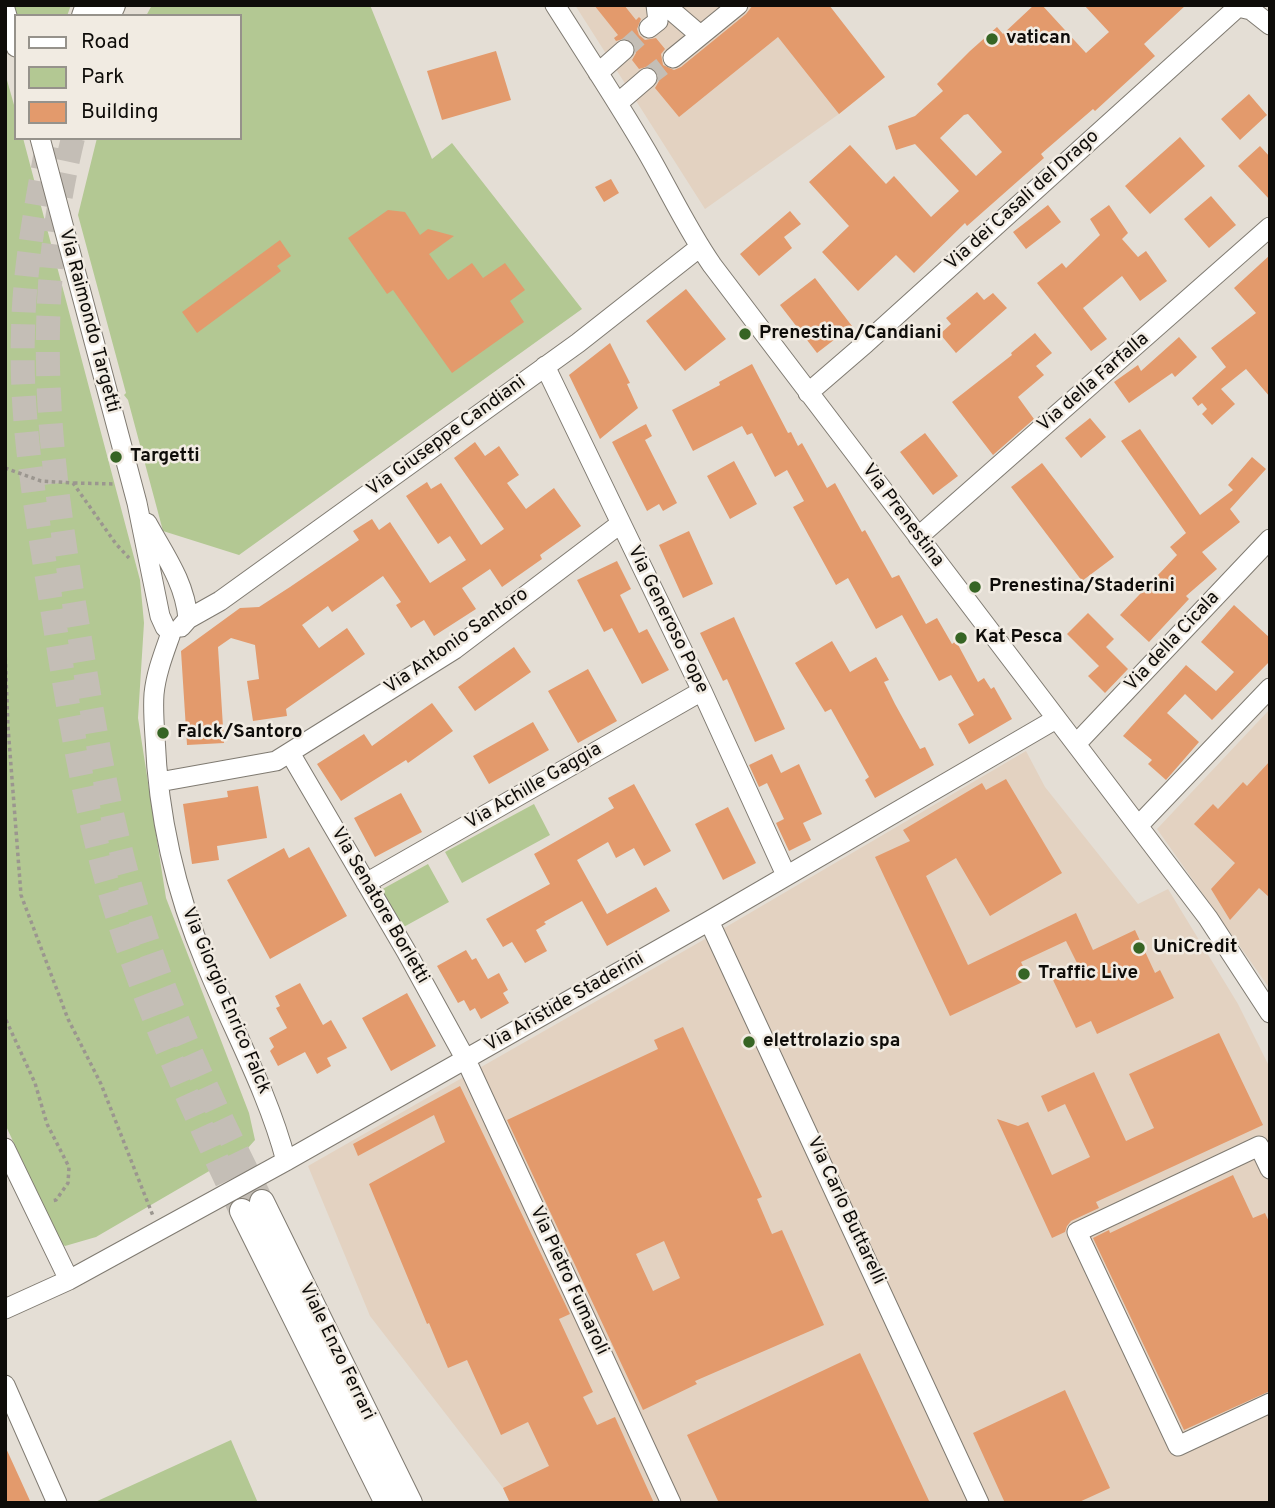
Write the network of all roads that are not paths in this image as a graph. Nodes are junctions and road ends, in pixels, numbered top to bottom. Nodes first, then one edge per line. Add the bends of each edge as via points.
1 (555, 5) edge
2 (656, 5) edge
3 (665, 5) edge
4 (738, 5) edge
5 (1237, 6) edge
6 (5, 9) edge
7 (1270, 25) edge
8 (649, 29) tunnel mouth
9 (701, 35) junction
10 (14, 40) edge
11 (624, 50) tunnel mouth
12 (673, 58) tunnel mouth
13 (598, 73) junction
14 (647, 78) tunnel mouth
15 (618, 103) junction
16 (41, 140) edge
17 (1270, 227) edge
18 (700, 247) junction
19 (545, 366) junction
20 (808, 393) junction
21 (137, 503) junction
22 (620, 524) junction
23 (918, 537) junction
24 (1270, 540) edge
25 (172, 567) junction
26 (154, 580) junction
27 (188, 619) junction
28 (171, 633) junction
29 (1270, 688) edge
30 (702, 691) junction
31 (1056, 719) junction
32 (1076, 744) junction
33 (290, 753) junction
34 (159, 782) junction
35 (1138, 826) junction
36 (786, 875) junction
37 (366, 883) junction
38 (709, 921) junction
39 (1270, 1013) edge
40 (466, 1060) junction
41 (5, 1148) edge
42 (286, 1161) junction
43 (1270, 1169) edge
44 (69, 1280) junction
45 (5, 1309) edge
46 (5, 1385) edge
47 (1270, 1403) edge
48 (57, 1503) edge
49 (387, 1503) edge
50 (410, 1503) edge
51 (671, 1503) edge
52 (979, 1503) edge

1 - 13 street, Via Prenestina
2 - 8 street via 658,21
3 - 9 street
4 - 9 street
5 - 7 street via 1251,10
5 - 20 street, Via dei Casali del Drago
6 - 10 street
9 - 12 street
11 - 13 street
13 - 15 street, Via Prenestina
14 - 15 street
15 - 18 street, Via Prenestina
16 - 21 street, Via Raimondo Targetti
17 - 23 street, Via della Farfalla
18 - 19 street, Via Giuseppe Candiani
18 - 20 street, Via Prenestina
19 - 22 street, Via Generoso Pope
19 - 27 street, Via Giuseppe Candiani via 220,601
20 - 23 street, Via Prenestina
21 - 25 street, Via Raimondo Targetti
21 - 26 street, Via Raimondo Targetti
22 - 30 street, Via Generoso Pope
22 - 33 street, Via Antonio Santoro via 455,649
23 - 31 street, Via Prenestina
24 - 32 street, Via della Cicala
25 - 26 street
25 - 27 street, Via Raimondo Targetti via 185,596
26 - 28 street, Via Raimondo Targetti via 160,616
27 - 28 street
28 - 34 street, Via Giorgio Enrico Falck via 154,695
29 - 35 street
30 - 36 street, Via Generoso Pope
30 - 37 street, Via Achille Gaggia
31 - 32 street, Via Prenestina
31 - 36 street, Via Aristide Staderini
32 - 35 street, Via Prenestina
33 - 34 street, Via Antonio Santoro via 276,761
33 - 37 street, Via Senatore Borletti
34 - 42 street, Via Giorgio Enrico Falck via 172,859 191,926 269,1107
35 - 39 street, Via Prenestina via 1208,918
36 - 38 street, Via Aristide Staderini
37 - 40 street, Via Senatore Borletti
38 - 40 street, Via Aristide Staderini
38 - 52 street, Via Carlo Buttarelli
40 - 42 street, Via Aristide Staderini
40 - 51 street, Via Pietro Fumaroli
41 - 44 street
42 - 44 street, Via Aristide Staderini
43 - 47 street via 1259,1146 1077,1232 1178,1446
44 - 45 street, Via Aristide Staderini
46 - 48 street
49 - 50 main road, Viale Enzo Ferrari via 252,1206

